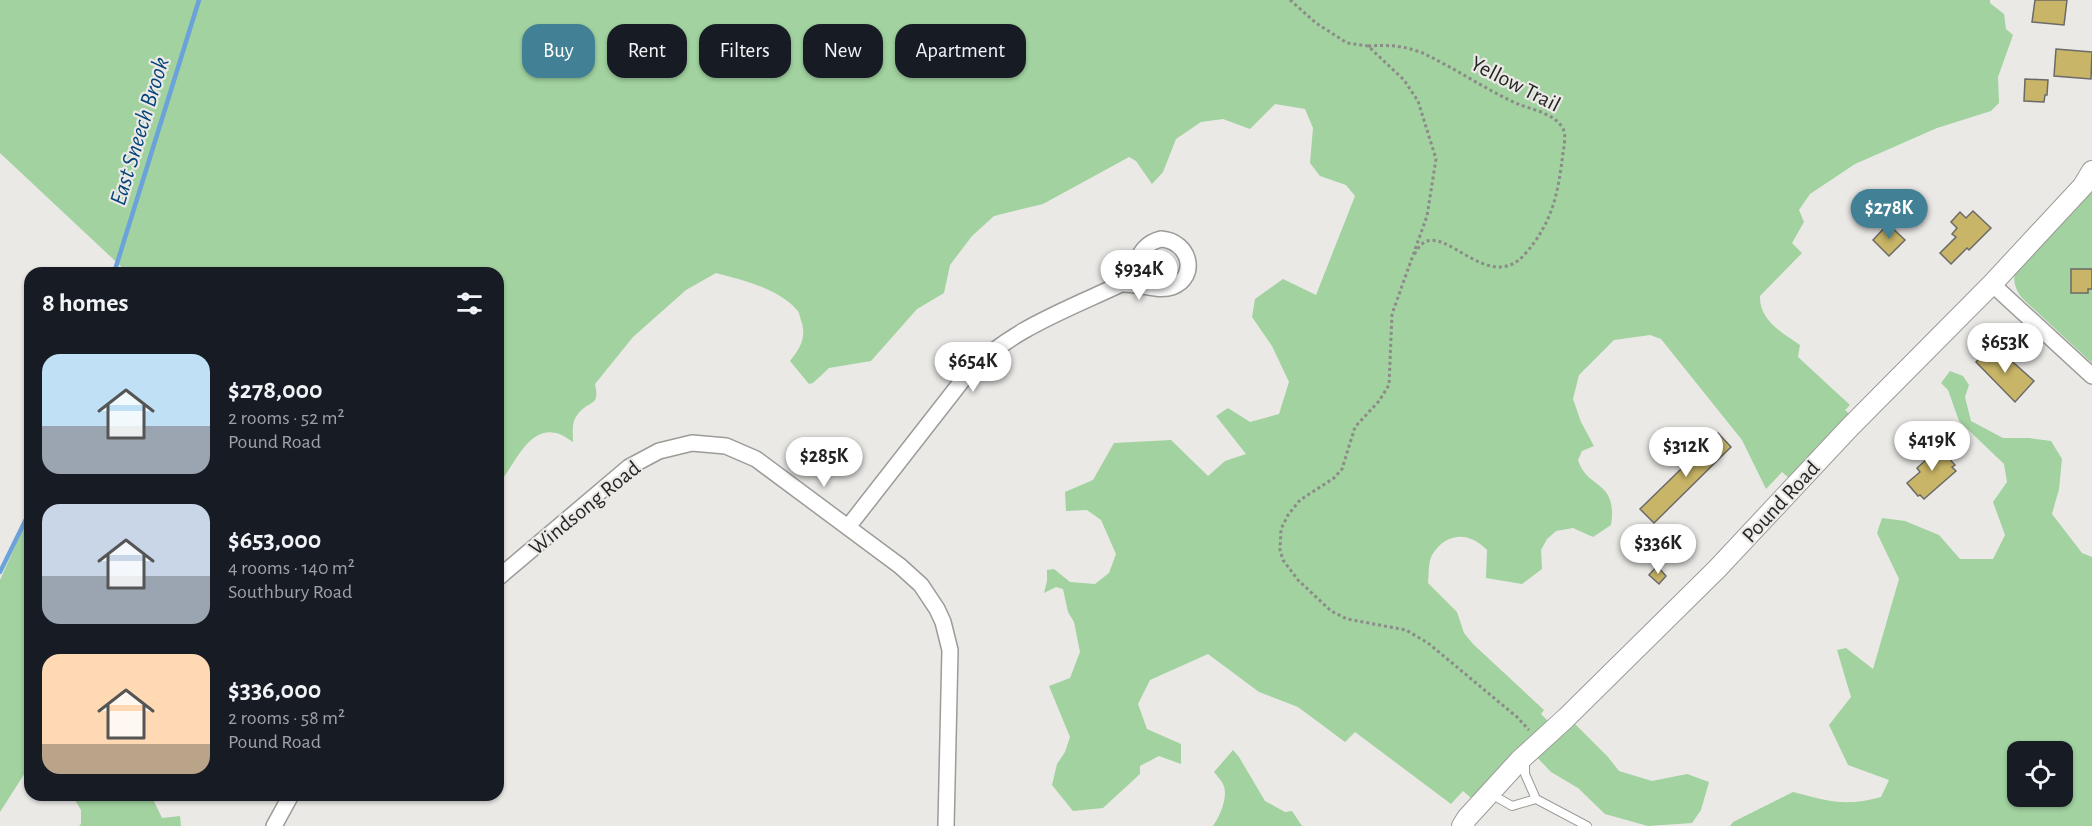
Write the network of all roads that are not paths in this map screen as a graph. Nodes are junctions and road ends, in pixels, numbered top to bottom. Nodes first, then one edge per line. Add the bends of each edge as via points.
1 (2092, 171) edge
2 (1120, 284) junction
3 (1992, 284) junction
4 (2092, 376) edge
5 (848, 527) junction
6 (504, 573) edge
7 (1532, 749) junction
8 (1490, 793) junction
9 (1536, 799) junction
10 (288, 801) edge
11 (274, 826) edge
12 (946, 826) edge
13 (1462, 826) edge
14 (1587, 826) edge

1 - 3 street, Pound Road via 2084,186
2 - 2 street via 1161,289 1177,285 1187,272 1187,255 1176,242 1161,238 1153,241
2 - 5 street via 1020,332 985,356
3 - 4 street
3 - 7 street, Pound Road via 1717,569
5 - 6 street, Windsong Road via 770,467 741,452 709,443 675,446 629,467
5 - 12 street, Windsong Road via 921,585 943,622 951,664
7 - 8 street, Pound Road
7 - 9 lane via 1525,774
8 - 9 lane via 1512,806
8 - 13 street, Pound Road
9 - 14 lane
10 - 11 street

